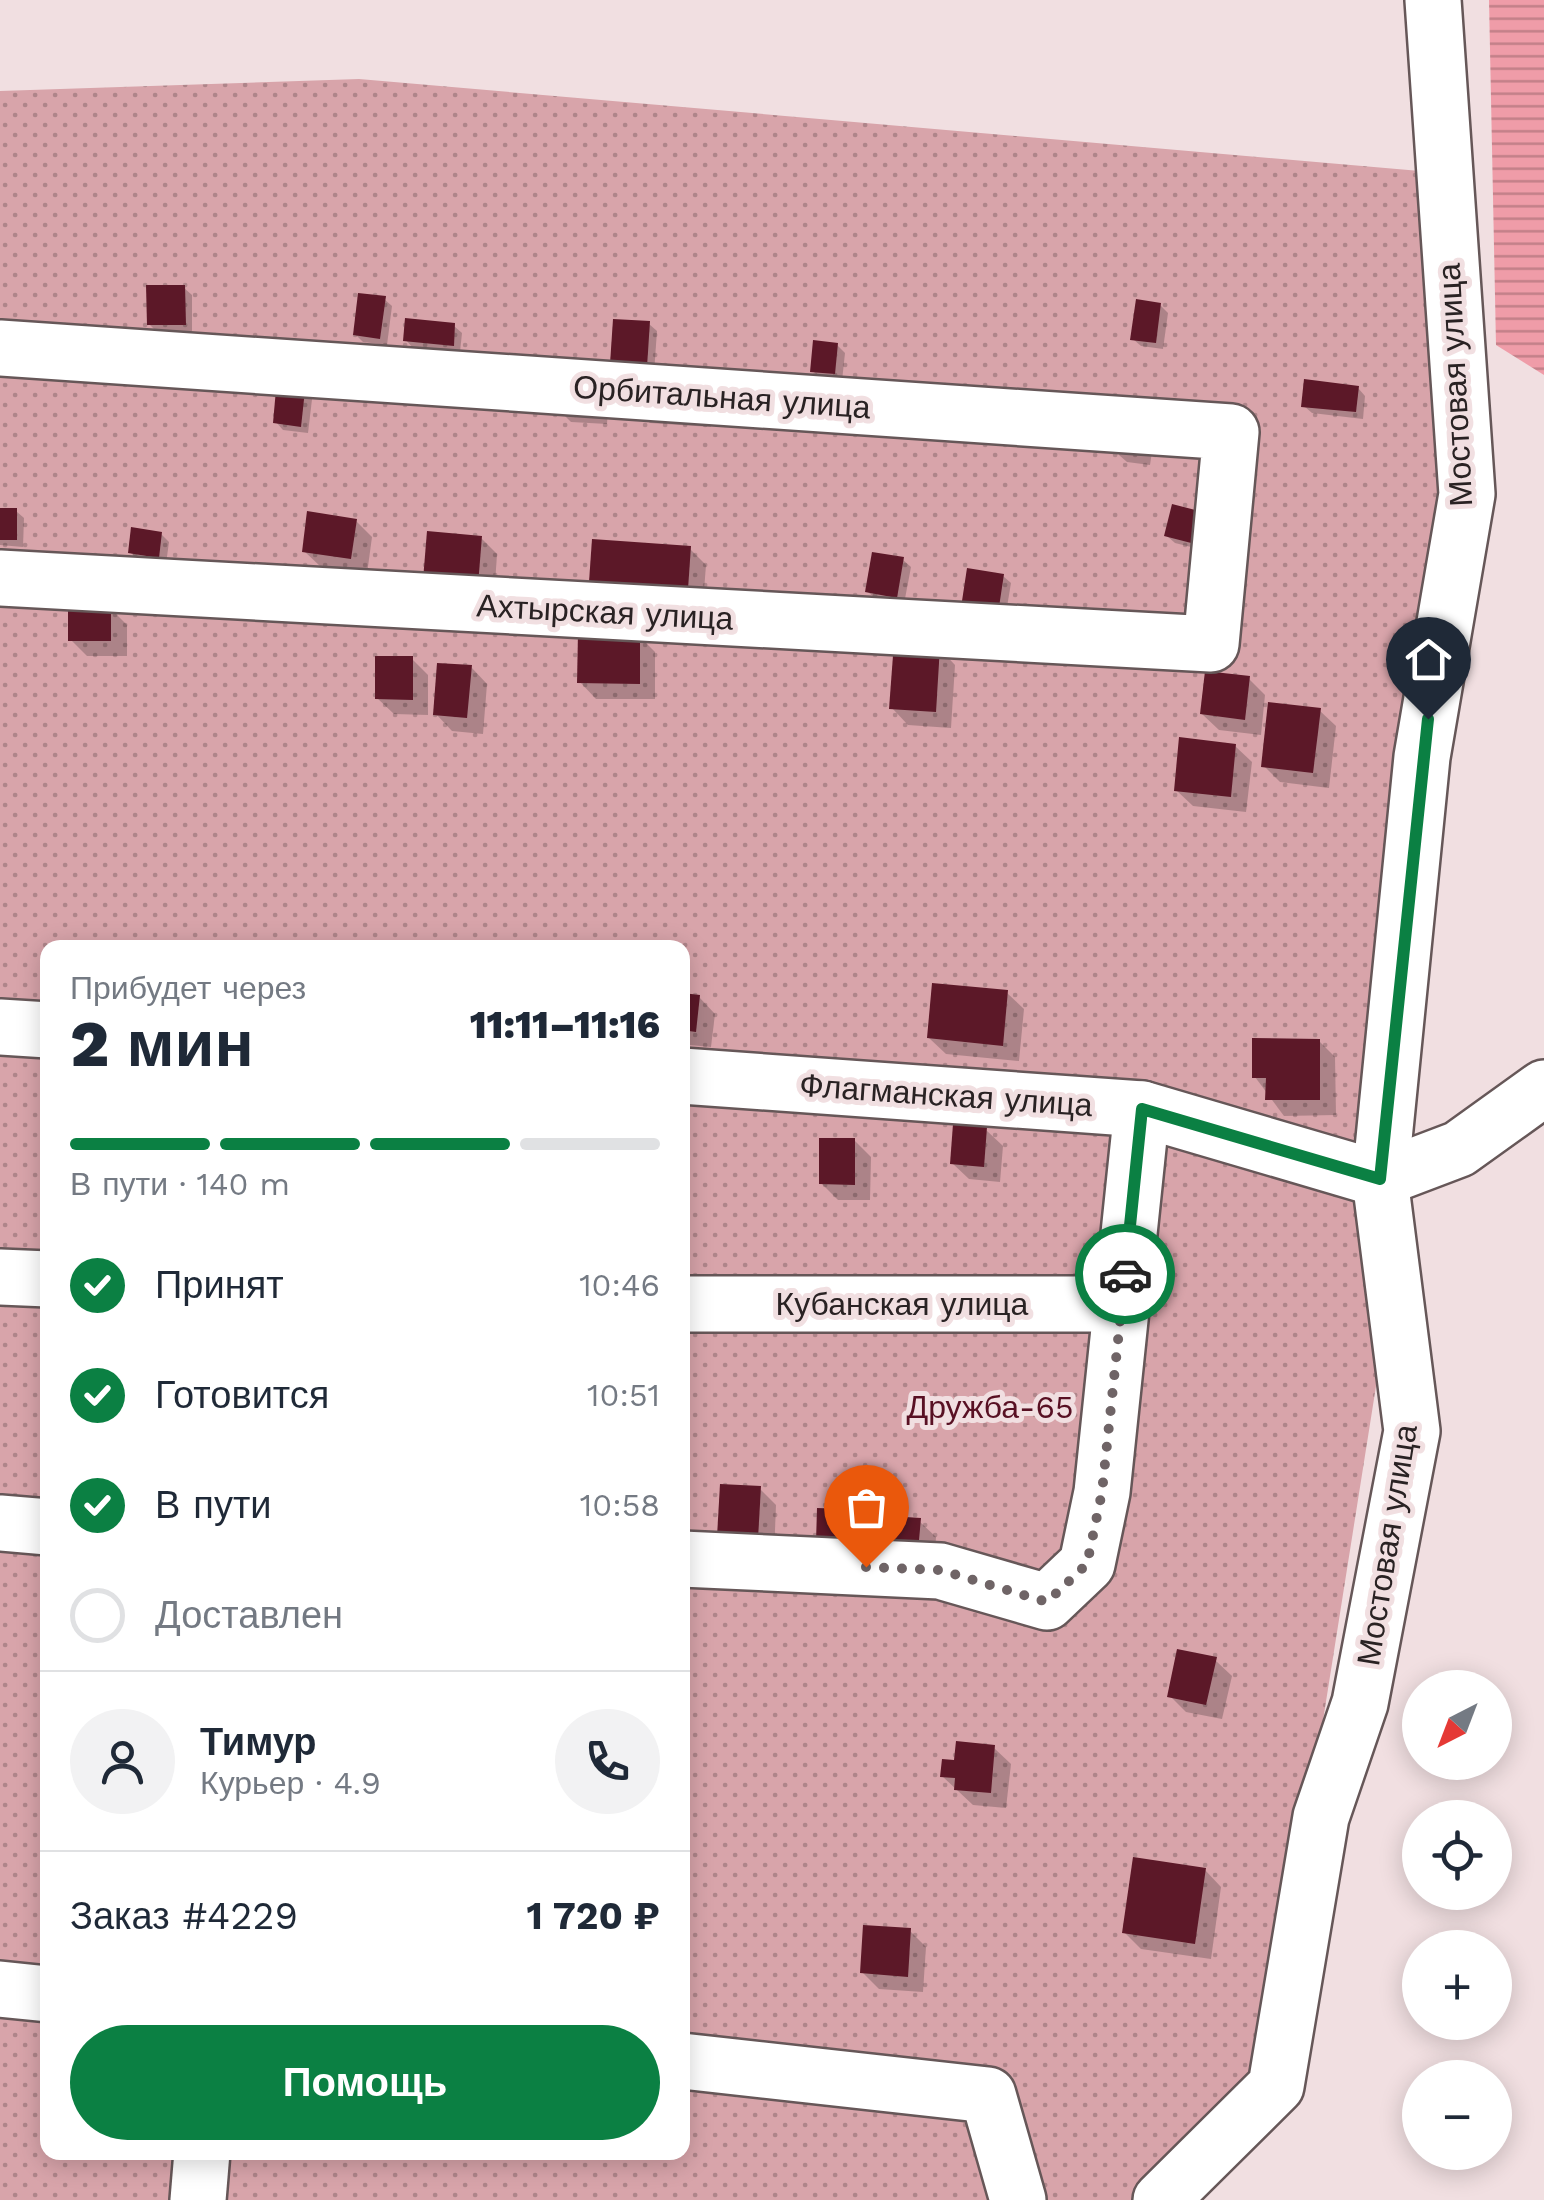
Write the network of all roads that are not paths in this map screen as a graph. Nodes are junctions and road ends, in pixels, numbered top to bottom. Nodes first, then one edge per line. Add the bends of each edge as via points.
1 (1433, 0) edge
2 (0, 348) edge
3 (0, 578) edge
4 (1211, 644) joint
5 (0, 1027) edge
6 (40, 1030) edge
7 (690, 1077) edge
8 (1544, 1088) edge
9 (1142, 1109) junction
10 (1380, 1179) junction
11 (0, 1276) edge
12 (40, 1278) edge
13 (690, 1304) edge
14 (1122, 1304) junction
15 (0, 1523) edge
16 (40, 1526) edge
17 (690, 1559) edge
18 (0, 1989) edge
19 (40, 1993) edge
20 (690, 2062) edge
21 (201, 2160) edge
22 (198, 2200) edge
23 (1018, 2200) edge
24 (1161, 2200) edge

1 - 10 lane, Мостовая улица via 1467,494 1422,756
2 - 4 lane, Орбитальная улица via 1231,432
3 - 4 lane, Ахтырская улица
5 - 6 lane
7 - 9 lane, Флагманская улица
8 - 10 lane via 1459,1149
9 - 10 lane, Флагманская улица
9 - 14 lane
10 - 24 lane, Мостовая улица via 1412,1431 1360,1703 1321,1817 1276,2086
11 - 12 lane
13 - 14 lane, Кубанская улица
14 - 17 lane via 1102,1492 1087,1564 1047,1602 940,1570
15 - 16 lane
18 - 19 lane
20 - 23 lane via 988,2095
21 - 22 lane

